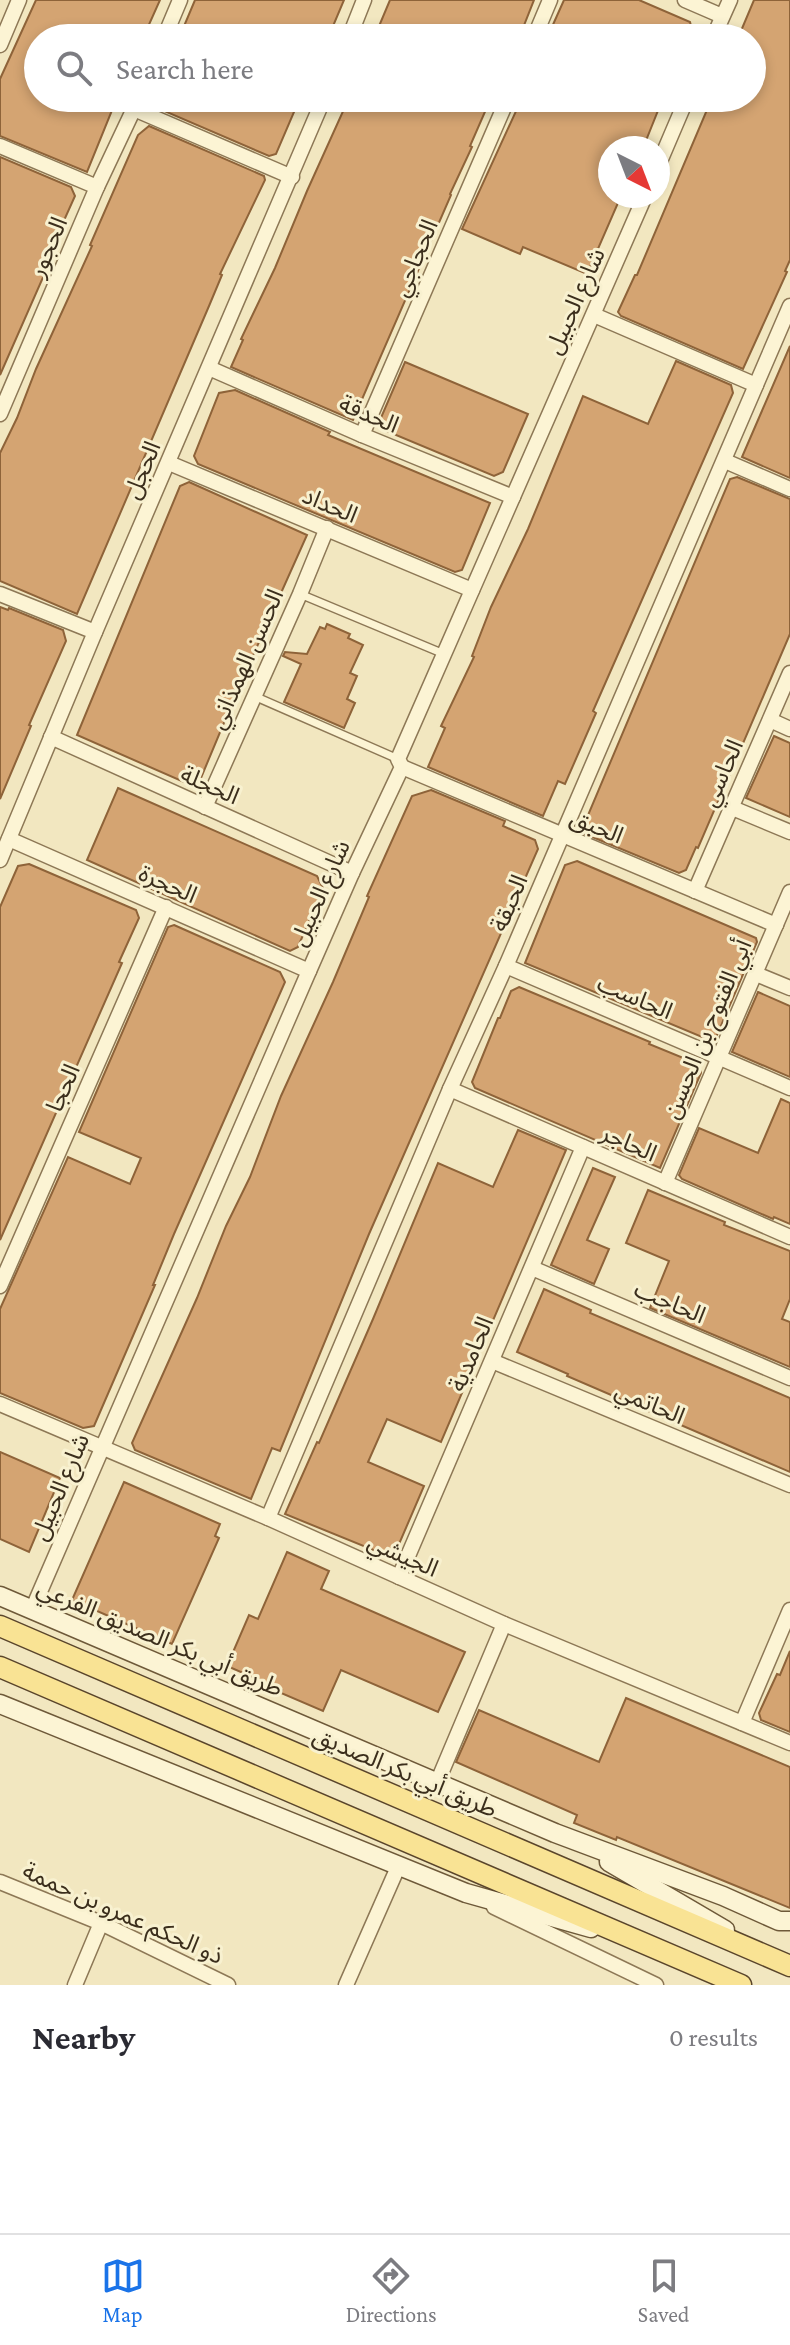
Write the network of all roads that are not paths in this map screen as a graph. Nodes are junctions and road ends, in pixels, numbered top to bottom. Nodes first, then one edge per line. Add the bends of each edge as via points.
1 (19, 0) edge
2 (180, 0) edge
3 (364, 0) edge
4 (550, 0) edge
5 (685, 0) edge
6 (730, 0) edge
7 (722, 16) junction
8 (170, 24) edge
9 (355, 24) edge
10 (540, 24) edge
11 (719, 24) edge
12 (0, 45) edge
13 (132, 112) edge
14 (153, 112) edge
15 (318, 112) edge
16 (502, 112) edge
17 (681, 112) edge
18 (670, 138) edge
19 (0, 146) edge
20 (292, 177) junction
21 (97, 187) junction
22 (640, 208) edge
23 (790, 306) edge
24 (594, 315) junction
25 (209, 368) junction
26 (756, 385) junction
27 (0, 414) edge
28 (362, 435) junction
29 (725, 461) junction
30 (169, 463) junction
31 (790, 489) edge
32 (513, 497) junction
33 (327, 528) junction
34 (472, 590) junction
35 (0, 594) edge
36 (300, 594) junction
37 (95, 632) junction
38 (444, 654) junction
39 (790, 673) edge
40 (254, 696) junction
41 (770, 720) junction
42 (790, 729) edge
43 (51, 737) junction
44 (400, 763) junction
45 (205, 807) junction
46 (730, 807) junction
47 (790, 832) edge
48 (561, 835) junction
49 (9, 839) junction
50 (0, 860) edge
51 (352, 873) junction
52 (695, 891) junction
53 (790, 892) edge
54 (166, 907) junction
55 (776, 925) junction
56 (506, 966) junction
57 (309, 971) junction
58 (756, 974) junction
59 (790, 988) edge
60 (718, 1057) junction
61 (790, 1088) edge
62 (450, 1089) junction
63 (583, 1147) junction
64 (665, 1183) junction
65 (790, 1237) edge
66 (532, 1268) junction
67 (0, 1286) edge
68 (492, 1361) junction
69 (790, 1378) edge
70 (0, 1404) edge
71 (102, 1446) junction
72 (790, 1485) edge
73 (268, 1518) junction
74 (399, 1577) junction
75 (0, 1596) edge
76 (32, 1610) junction
77 (790, 1610) edge
78 (504, 1624) junction
79 (0, 1626) edge
80 (0, 1667) edge
81 (0, 1704) edge
82 (742, 1723) junction
83 (790, 1743) edge
84 (437, 1783) junction
85 (570, 1839) junction
86 (398, 1867) junction
87 (0, 1882) edge
88 (466, 1893) junction
89 (790, 1921) edge
90 (101, 1923) junction
91 (638, 1941) junction
92 (785, 1963) edge
93 (75, 1985) edge
94 (228, 1985) edge
95 (346, 1985) edge
96 (656, 1985) edge
97 (724, 1985) edge
98 (741, 1985) edge

1 - 12 street
2 - 8 street
3 - 9 street
4 - 10 street
5 - 7 street
6 - 7 street
7 - 11 street
13 - 21 street, الحجور
14 - 20 street
15 - 20 street, الحجل
16 - 28 street, الحجاجي
17 - 18 street
19 - 21 street
20 - 25 street, الحجل
21 - 27 street, الحجور
22 - 24 street, شارع الحبيل
23 - 26 street, الحبقة
24 - 26 street
24 - 32 street, شارع الحبيل
25 - 28 street, الحدقة
25 - 30 street, الحجل
26 - 29 street, الحبقة
28 - 32 street, الحدقة
29 - 31 street
29 - 48 street, الحبقة
30 - 33 street, الحداد
30 - 37 street, الحجل
32 - 34 street, شارع الحبيل
33 - 34 street, الحداد
33 - 36 street, الحسن الهمذاني
34 - 38 street, شارع الحبيل
35 - 37 street
36 - 38 lane
36 - 40 street, الحسن الهمذاني
37 - 43 street, الحجل
38 - 44 street, شارع الحبيل
39 - 41 street, الحاسي
40 - 44 lane
40 - 45 street, الحسن الهمذاني
41 - 42 street
41 - 46 street, الحاسي
43 - 45 street, الحجلة
43 - 49 street, الحجل
44 - 48 street, الحبق
44 - 51 street, شارع الحبيل
45 - 51 street, الحجلة
46 - 47 street
46 - 52 street, الحاسي
48 - 52 street, الحبق
48 - 56 street, الحبقة
49 - 50 street, الحجل
49 - 54 street, الحجرة
51 - 57 street, شارع الحبيل
52 - 55 street, الحبق
53 - 55 street, أبي الفتوح بن الحسن
54 - 57 street, الحجرة
54 - 67 street, الحجا
55 - 58 street, أبي الفتوح بن الحسن
56 - 60 street, الحاسب
56 - 62 street, الحبقة
57 - 71 street, شارع الحبيل
58 - 59 street
58 - 60 street, أبي الفتوح بن الحسن
60 - 61 street, الحاسب
60 - 64 street, أبي الفتوح بن الحسن
62 - 63 street, الحاجر
62 - 73 street, الحبقة
63 - 64 street, الحاجر
63 - 66 street, الحامدية
64 - 65 street, الحاجر
66 - 68 street, الحامدية
66 - 69 street, الحاجب
68 - 72 street, الحاتمي
68 - 74 street, الحامدية
70 - 71 street, الجيشي
71 - 73 street, الجيشي
71 - 76 street, شارع الحبيل
73 - 74 street, الجيشي
74 - 78 street, الجيشي
75 - 76 street, طريق أبي بكر الصديق الفرعي
76 - 84 street, طريق أبي بكر الصديق الفرعي
77 - 82 street
78 - 82 street, الجيشي
78 - 84 street
79 - 92 main road, طريق أبي بكر الصديق
80 - 91 main road
81 - 86 street
82 - 83 street, الجيشي
84 - 85 street, طريق أبي بكر الصديق الفرعي
85 - 89 street, طريق أبي بكر الصديق الفرعي
85 - 92 street
86 - 88 street
86 - 95 street
87 - 90 street, ذو الحكم عمرو بن حممة
88 - 91 street
88 - 96 street
90 - 93 street
90 - 94 street, ذو الحكم عمرو بن حممة
91 - 97 main road
91 - 98 main road

